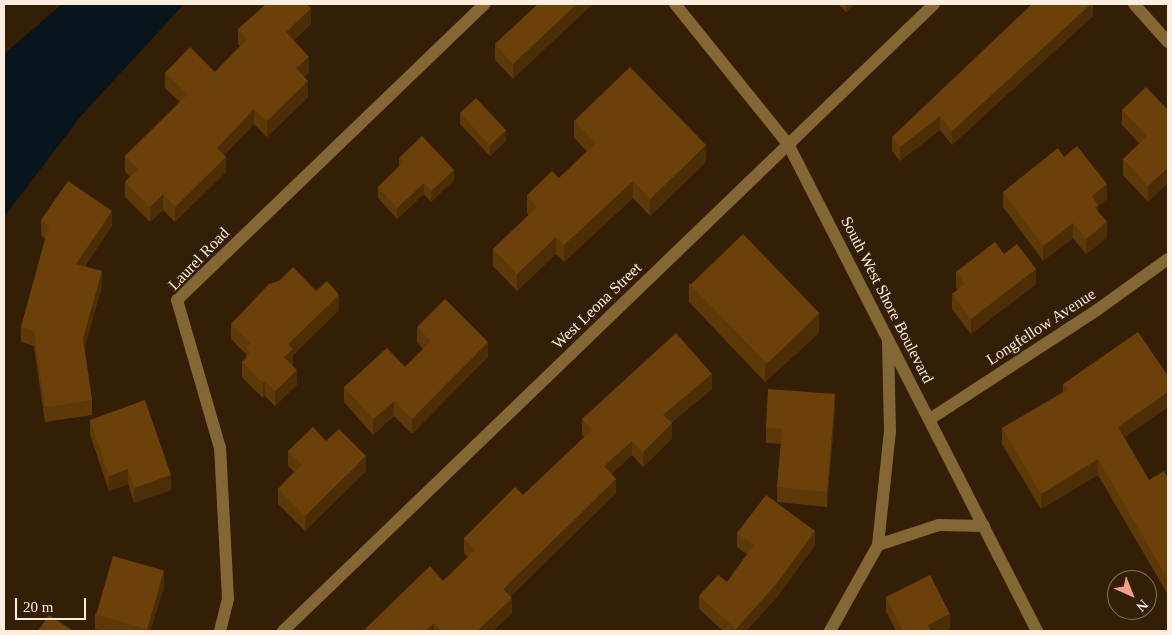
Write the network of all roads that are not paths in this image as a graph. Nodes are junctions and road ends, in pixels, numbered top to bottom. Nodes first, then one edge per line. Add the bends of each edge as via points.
1 (485, 4) edge
2 (675, 4) edge
3 (934, 4) edge
4 (1134, 4) edge
5 (1168, 42) edge
6 (788, 144) junction
7 (1168, 259) edge
8 (888, 338) junction
9 (930, 419) junction
10 (984, 526) junction
11 (878, 545) junction
12 (220, 631) edge
13 (284, 631) edge
14 (830, 631) edge
15 (1037, 631) edge

1 - 12 street, Laurel Road via 177,300 220,448 228,599
2 - 6 street, South West Shore Boulevard
3 - 6 street, West Leona Street
4 - 5 street
6 - 8 street, South West Shore Boulevard
6 - 13 street, West Leona Street
7 - 9 street, Longfellow Avenue via 1097,310
8 - 9 street, South West Shore Boulevard
8 - 11 street via 890,431
9 - 10 street, South West Shore Boulevard
10 - 11 street via 939,525
10 - 15 street, South West Shore Boulevard
11 - 14 street

